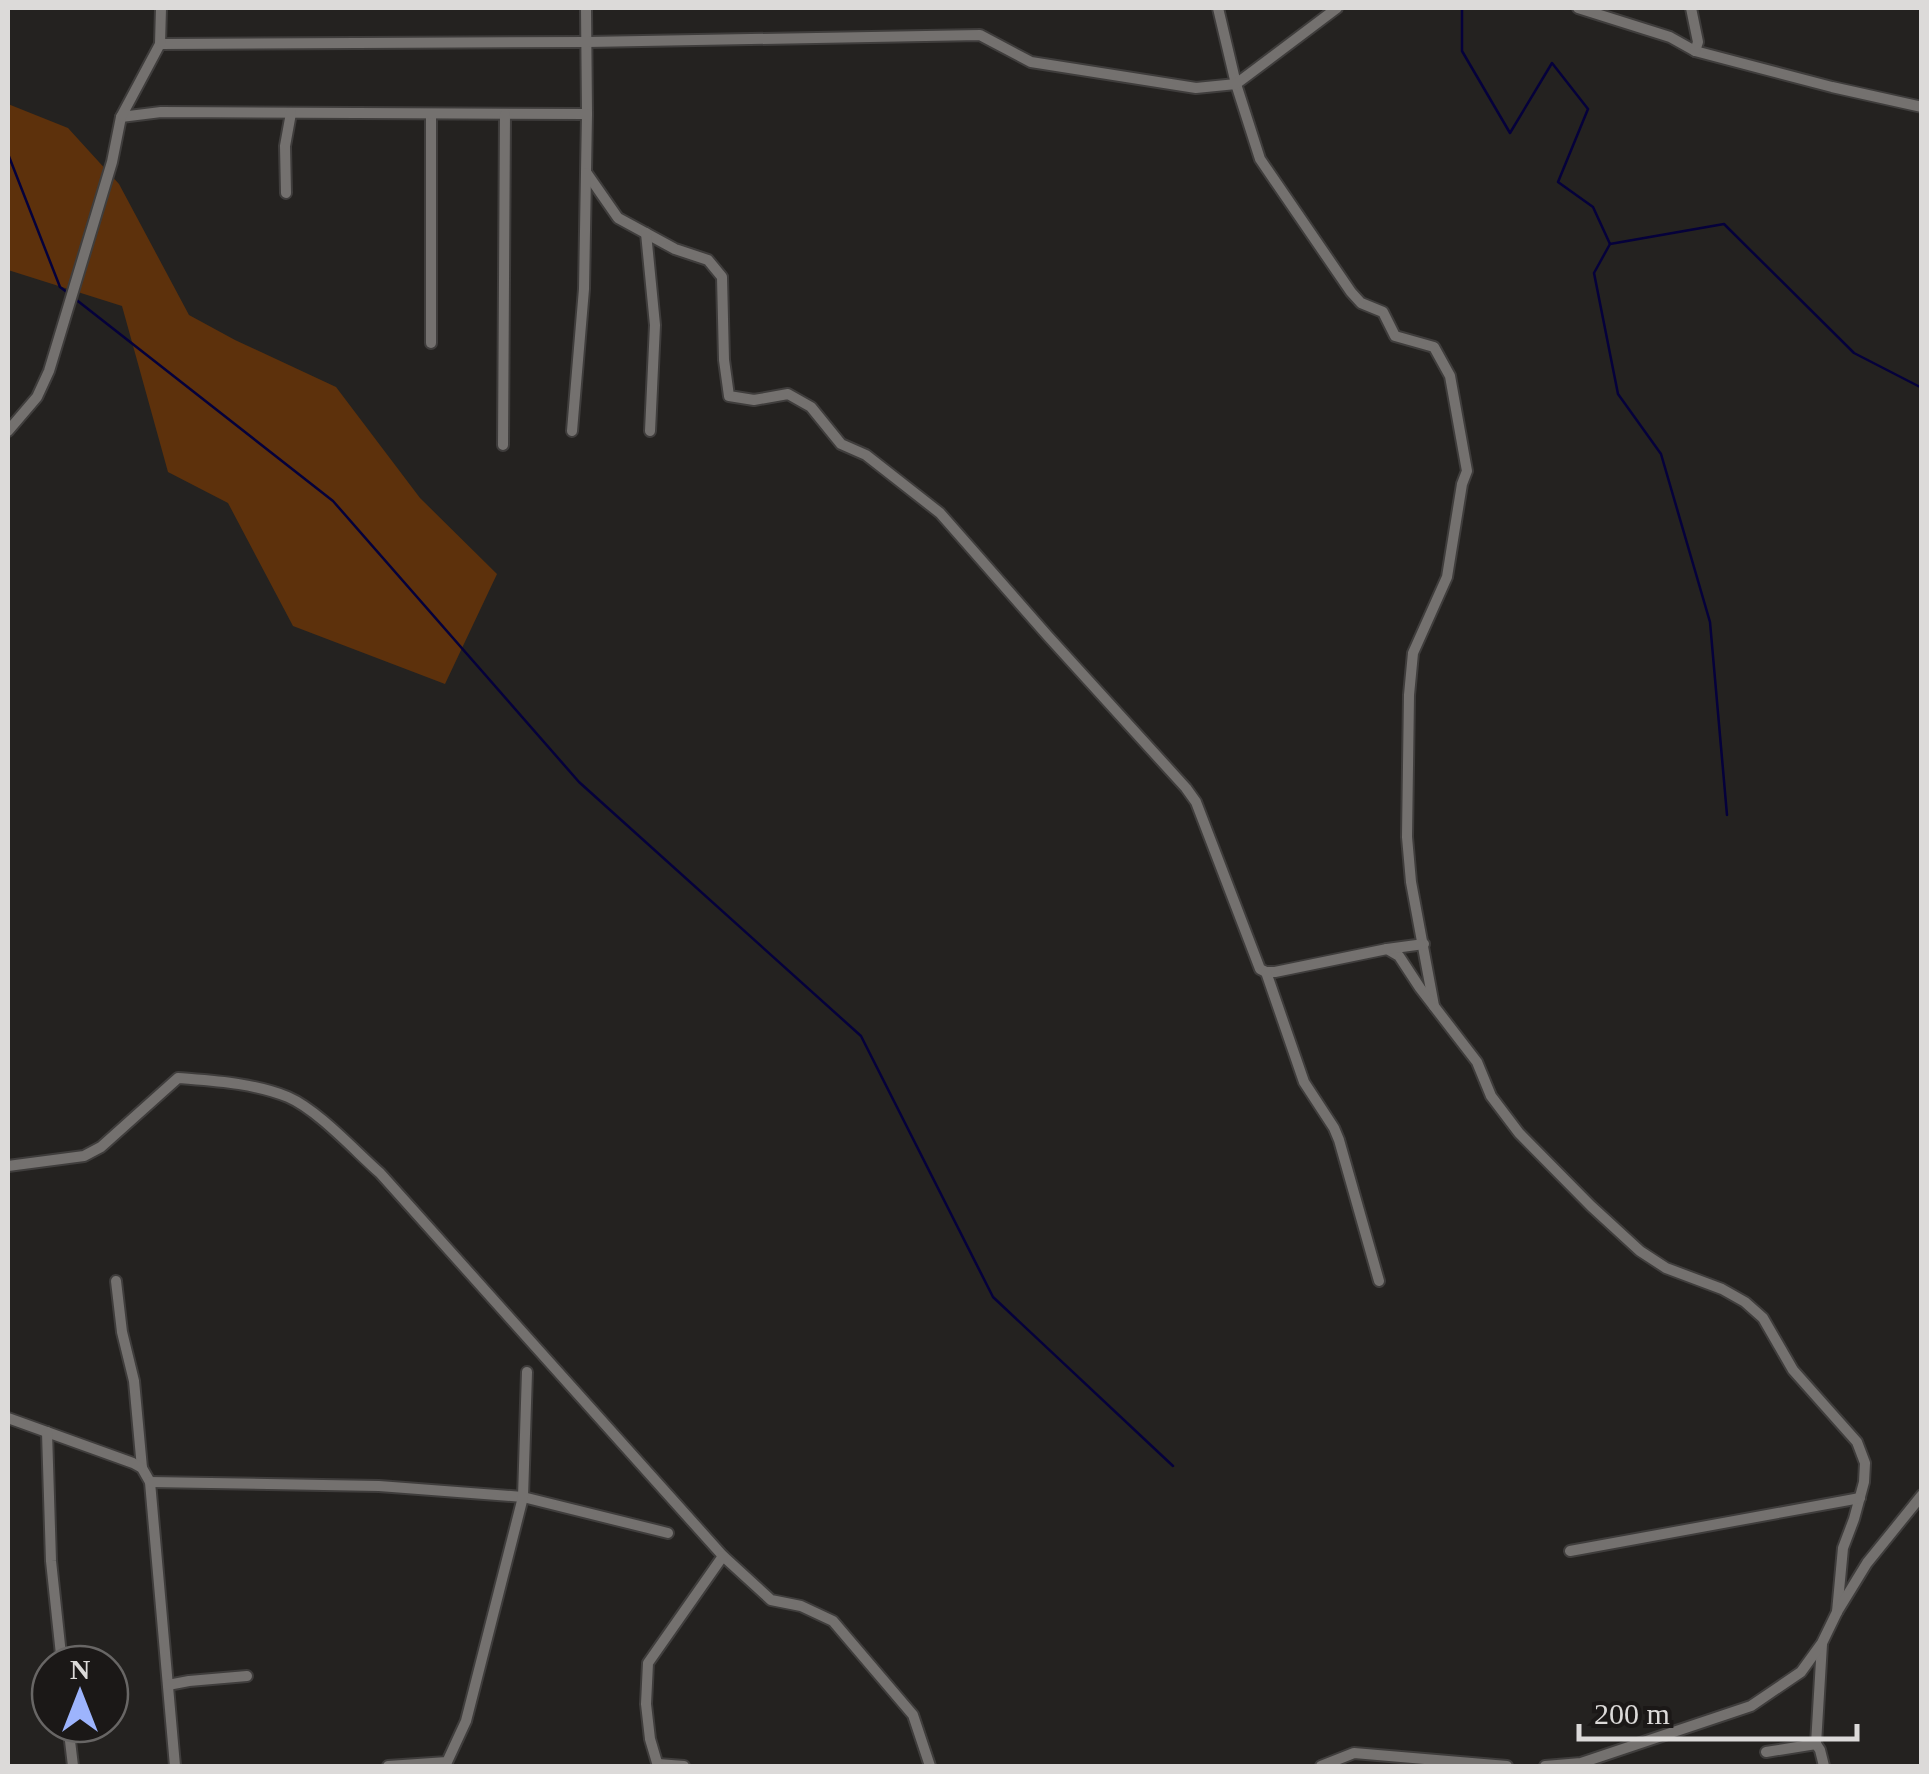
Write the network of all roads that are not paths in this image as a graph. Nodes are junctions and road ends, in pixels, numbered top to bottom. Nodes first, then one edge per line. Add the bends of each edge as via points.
1 (160, 8) edge
2 (586, 8) edge
3 (1218, 8) edge
4 (1337, 8) edge
5 (1578, 8) edge
6 (1691, 8) edge
7 (588, 42) junction
8 (160, 44) junction
9 (1695, 51) junction
10 (1236, 84) junction
11 (1922, 107) edge
12 (291, 113) junction
13 (431, 114) junction
14 (505, 114) junction
15 (587, 114) junction
16 (122, 118) junction
17 (586, 172) junction
18 (286, 193) dead end
19 (646, 233) junction
20 (431, 342) dead end
21 (8, 431) edge
22 (572, 431) dead end
23 (650, 431) dead end
24 (503, 445) dead end
25 (1424, 944) junction
26 (1387, 950) junction
27 (1266, 972) junction
28 (1434, 1007) junction
29 (8, 1166) edge
30 (116, 1281) dead end
31 (1379, 1281) dead end
32 (526, 1372) dead end
33 (8, 1418) edge
34 (47, 1432) junction
35 (142, 1468) junction
36 (150, 1482) junction
37 (1922, 1496) edge
38 (524, 1497) junction
39 (1860, 1498) junction
40 (668, 1533) dead end
41 (1570, 1551) dead end
42 (722, 1556) junction
43 (1837, 1612) junction
44 (60, 1644) edge
45 (1822, 1644) junction
46 (247, 1676) dead end
47 (168, 1685) junction
48 (1816, 1744) junction
49 (1766, 1752) dead end
50 (448, 1764) edge
51 (658, 1765) edge
52 (176, 1766) edge
53 (388, 1766) edge
54 (684, 1766) edge
55 (930, 1766) edge
56 (1321, 1766) edge
57 (1506, 1766) edge
58 (1545, 1766) edge
59 (1824, 1766) edge

1 - 8 street
2 - 7 street
3 - 10 street
4 - 10 street
5 - 9 street
6 - 9 street
7 - 8 street
7 - 10 street via 980,36 1032,62 1196,88
7 - 15 street
8 - 16 street
9 - 11 street
10 - 25 street via 1260,159 1350,292 1382,312 1396,336 1434,347 1450,376 1467,471 1447,577 1414,653 1409,695 1406,837
12 - 13 street
12 - 16 street
12 - 18 street
13 - 14 street
13 - 20 street
14 - 15 street
14 - 24 street
15 - 17 street
16 - 21 street via 49,371
17 - 19 street via 618,218
17 - 22 street
19 - 23 street via 655,326
19 - 27 street via 708,260 722,277 729,396 788,394 811,407 841,444 866,454 940,513 1186,788 1252,953
25 - 26 street
25 - 28 street
26 - 27 street
26 - 28 street via 1399,956
27 - 31 street via 1304,1082 1339,1140
28 - 39 street via 1518,1133 1591,1206 1666,1268 1722,1289 1763,1318 1793,1370 1857,1442 1865,1463
29 - 42 street via 84,1156 178,1078 290,1098 380,1173
30 - 35 street
32 - 38 street
33 - 34 street
34 - 35 street
34 - 44 street
35 - 36 street
36 - 38 street via 379,1486
36 - 47 street
37 - 43 street
38 - 40 street
38 - 50 street via 466,1721
39 - 41 street
39 - 43 street via 1843,1548
42 - 51 street via 648,1663 646,1704
42 - 55 street via 771,1600 834,1621 913,1715
43 - 45 street
45 - 48 street
45 - 58 street via 1801,1672 1751,1706 1580,1763
46 - 47 street
47 - 52 street
48 - 49 street
48 - 59 street
50 - 53 street
51 - 54 street
56 - 57 street via 1354,1754

